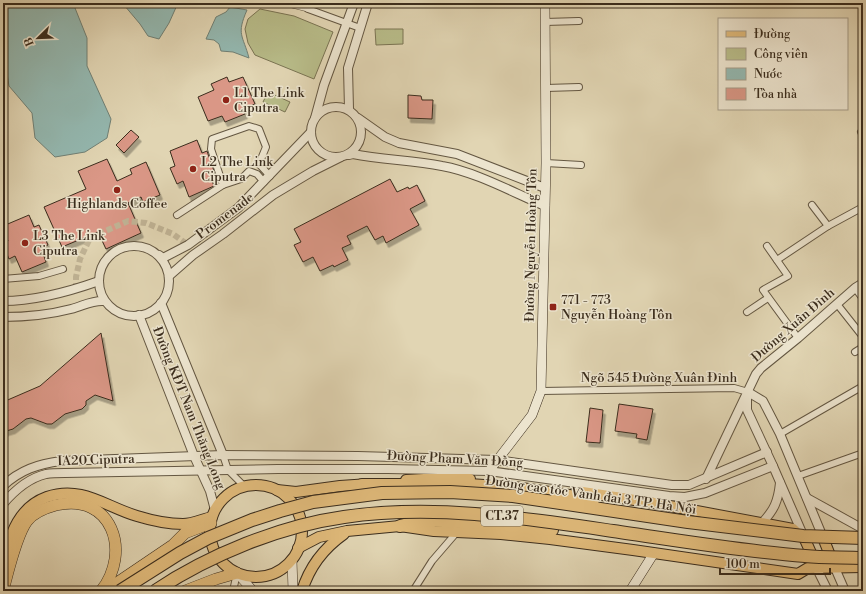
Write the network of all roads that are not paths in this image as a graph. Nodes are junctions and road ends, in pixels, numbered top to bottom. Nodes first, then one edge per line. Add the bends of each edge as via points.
1 (284, 3) edge
2 (354, 3) edge
3 (368, 3) edge
4 (546, 3) edge
5 (308, 9) joint
6 (579, 21) dead end
7 (546, 22) junction
8 (347, 23) junction
9 (360, 28) junction
10 (579, 87) dead end
11 (546, 88) junction
12 (349, 110) junction
13 (358, 118) junction
14 (314, 120) junction
15 (311, 132) junction
16 (345, 156) junction
17 (546, 163) junction
18 (581, 165) dead end
19 (270, 176) junction
20 (264, 182) junction
21 (222, 185) junction
22 (545, 188) junction
23 (812, 205) dead end
24 (545, 206) junction
25 (863, 207) edge
26 (177, 215) dead end
27 (828, 226) junction
28 (768, 246) dead end
29 (159, 255) junction
30 (777, 260) junction
31 (63, 269) dead end
32 (169, 276) junction
33 (3, 279) edge
34 (99, 281) junction
35 (863, 283) edge
36 (855, 288) junction
37 (768, 298) junction
38 (863, 299) edge
39 (3, 301) edge
40 (104, 301) junction
41 (161, 303) junction
42 (837, 304) junction
43 (747, 312) dead end
44 (139, 315) junction
45 (3, 317) edge
46 (863, 337) edge
47 (798, 338) junction
48 (863, 347) edge
49 (855, 352) dead end
50 (863, 386) edge
51 (541, 390) junction
52 (748, 392) junction
53 (780, 434) junction
54 (767, 452) junction
55 (863, 453) edge
56 (194, 456) junction
57 (223, 456) junction
58 (497, 460) junction
59 (773, 466) junction
60 (200, 470) junction
61 (228, 470) junction
62 (489, 471) junction
63 (798, 476) junction
64 (706, 479) junction
65 (781, 483) junction
66 (362, 485) junction
67 (3, 486) edge
68 (244, 486) junction
69 (277, 490) junction
70 (807, 498) junction
71 (3, 504) edge
72 (213, 517) junction
73 (762, 524) junction
74 (400, 526) junction
75 (863, 529) edge
76 (347, 531) junction
77 (457, 532) junction
78 (802, 535) junction
79 (822, 535) junction
80 (863, 535) edge
81 (863, 538) edge
82 (298, 548) junction
83 (654, 553) junction
84 (863, 558) edge
85 (3, 559) edge
86 (292, 560) junction
87 (813, 568) junction
88 (835, 568) junction
89 (863, 568) edge
90 (237, 573) junction
91 (3, 591) edge
92 (101, 591) edge
93 (105, 591) edge
94 (120, 591) edge
95 (155, 591) edge
96 (185, 591) edge
97 (233, 591) edge
98 (253, 591) edge
99 (293, 591) edge
100 (302, 591) edge
101 (413, 591) edge
102 (630, 591) edge
103 (828, 591) edge
104 (845, 591) edge

1 - 5 street
2 - 8 street
3 - 9 street
4 - 7 main road, Đường Nguyễn Hoàng Tôn
5 - 8 street
6 - 7 street
7 - 11 main road, Đường Nguyễn Hoàng Tôn
8 - 9 street
8 - 14 street
9 - 12 street via 348,68
10 - 11 street
11 - 17 main road, Đường Nguyễn Hoàng Tôn
12 - 13 street
12 - 14 street via 337,106 329,108 322,111
13 - 16 street via 362,130 360,141 354,151
13 - 22 street via 398,143 457,154
14 - 15 street
15 - 16 street via 315,146 320,152 334,158
15 - 19 street
16 - 24 street via 353,154 455,169
16 - 32 street, Promenade via 273,194
17 - 18 street
17 - 22 main road, Đường Nguyễn Hoàng Tôn
19 - 20 street
19 - 21 street via 260,164 266,147 259,129 249,126 212,139 211,149
20 - 21 street via 254,172 249,171 241,179
20 - 29 street via 238,208 188,245 163,258
21 - 26 street
22 - 24 main road, Đường Nguyễn Hoàng Tôn
23 - 27 street
24 - 51 main road, Đường Nguyễn Hoàng Tôn
25 - 27 street
27 - 30 street
28 - 30 street
29 - 32 street
29 - 34 street via 141,246 130,245 120,248 104,261
30 - 37 street via 788,276 763,290
31 - 33 street via 39,276
32 - 41 street via 167,294
34 - 39 street via 44,297
34 - 40 street
35 - 36 street, Đường Xuân Đỉnh
36 - 38 street
36 - 42 street, Đường Xuân Đỉnh
37 - 43 street
37 - 47 street
40 - 44 street via 126,315
40 - 45 street via 96,300 71,309 35,316
41 - 44 street via 151,312
41 - 57 street, Đường KĐT Nam Thăng Long
42 - 46 street
42 - 47 street, Đường Xuân Đỉnh
44 - 56 street, Đường KĐT Nam Thăng Long
47 - 52 street, Đường Xuân Đỉnh via 761,368
48 - 49 street
50 - 53 street
51 - 52 street, Ngõ 545 Đường Xuân Đỉnh via 734,388
51 - 58 main road, Đường Nguyễn Hoàng Tôn via 532,415
52 - 53 street, Ngõ 545 Đường Xuân Đỉnh via 763,401
52 - 54 street via 747,410
52 - 64 street, Đường Xuân Đỉnh
53 - 63 street, Ngõ 545 Đường Xuân Đỉnh
54 - 59 street
54 - 64 street, Đường Phạm Văn Đồng
55 - 63 street
56 - 57 street, Đường Phạm Văn Đồng
56 - 60 street, Đường KĐT Nam Thăng Long
56 - 67 street, IA20 Ciputra via 44,463 20,473
57 - 58 street, Đường Phạm Văn Đồng
57 - 61 street, Đường KĐT Nam Thăng Long
58 - 62 main road, Đường Nguyễn Hoàng Tôn
58 - 64 street, Đường Phạm Văn Đồng via 672,485 689,485
59 - 62 street, Đường Phạm Văn Đồng via 705,493 685,497
59 - 65 street
60 - 61 street, Đường Phạm Văn Đồng
60 - 71 street, IA20 Ciputra via 46,474 23,485
60 - 72 street, Đường KĐT Nam Thăng Long via 210,491
61 - 62 street, Đường Phạm Văn Đồng
61 - 68 street, Đường KĐT Nam Thăng Long
63 - 70 street, Ngõ 545 Đường Xuân Đỉnh
65 - 73 street via 776,506
65 - 78 street
66 - 69 main road, Đường Phạm Văn Đồng via 296,492
66 - 73 main road, Đường Phạm Văn Đồng via 424,478 514,482 654,503
66 - 78 highway, bridge via 469,485 514,488 689,514
66 - 78 main road, Đường Phạm Văn Đồng via 401,490 512,494 794,538
68 - 69 main road via 265,486
68 - 72 main road via 227,495
69 - 82 main road via 288,498 300,519
70 - 75 street
70 - 79 street, Ngõ 545 Đường Xuân Đỉnh
72 - 85 main road via 184,524 172,523 138,517 81,494 54,495 41,500 20,517
72 - 90 main road via 210,530 217,555
72 - 93 highway via 186,533 173,545
73 - 78 main road, Đường Phạm Văn Đồng via 793,529
74 - 76 main road
74 - 77 main road
74 - 84 highway, bridge via 425,520 497,524 759,558
74 - 87 main road via 422,516 494,520 684,546 800,558
76 - 82 main road via 319,537
76 - 100 main road via 318,558
77 - 83 main road via 501,534
77 - 101 street via 432,561
78 - 79 main road, Đường Phạm Văn Đồng
78 - 81 highway, Đường cao tốc Vành đai 3 TP. Hà Nội / CT.37, bridge
78 - 87 main road
78 - 94 highway, Đường cao tốc Vành đai 3 TP. Hà Nội / CT.37, bridge via 688,522 513,496 450,492 382,493 313,502 252,520 180,553
79 - 80 main road, Đường Phạm Văn Đồng
79 - 88 main road
82 - 86 main road
83 - 87 main road via 798,574
83 - 102 main road
84 - 95 highway, CT.37, bridge via 798,555 686,542 510,517 413,511 343,517 284,530 228,551
86 - 90 main road via 281,570 267,576 252,577
86 - 99 main road
87 - 88 main road
87 - 103 street
88 - 89 main road
88 - 104 street
90 - 96 highway
90 - 97 street
90 - 98 main road
91 - 92 highway via 17,543 27,521 48,507 71,503 86,506 100,514 113,532 116,543 112,570 108,583

